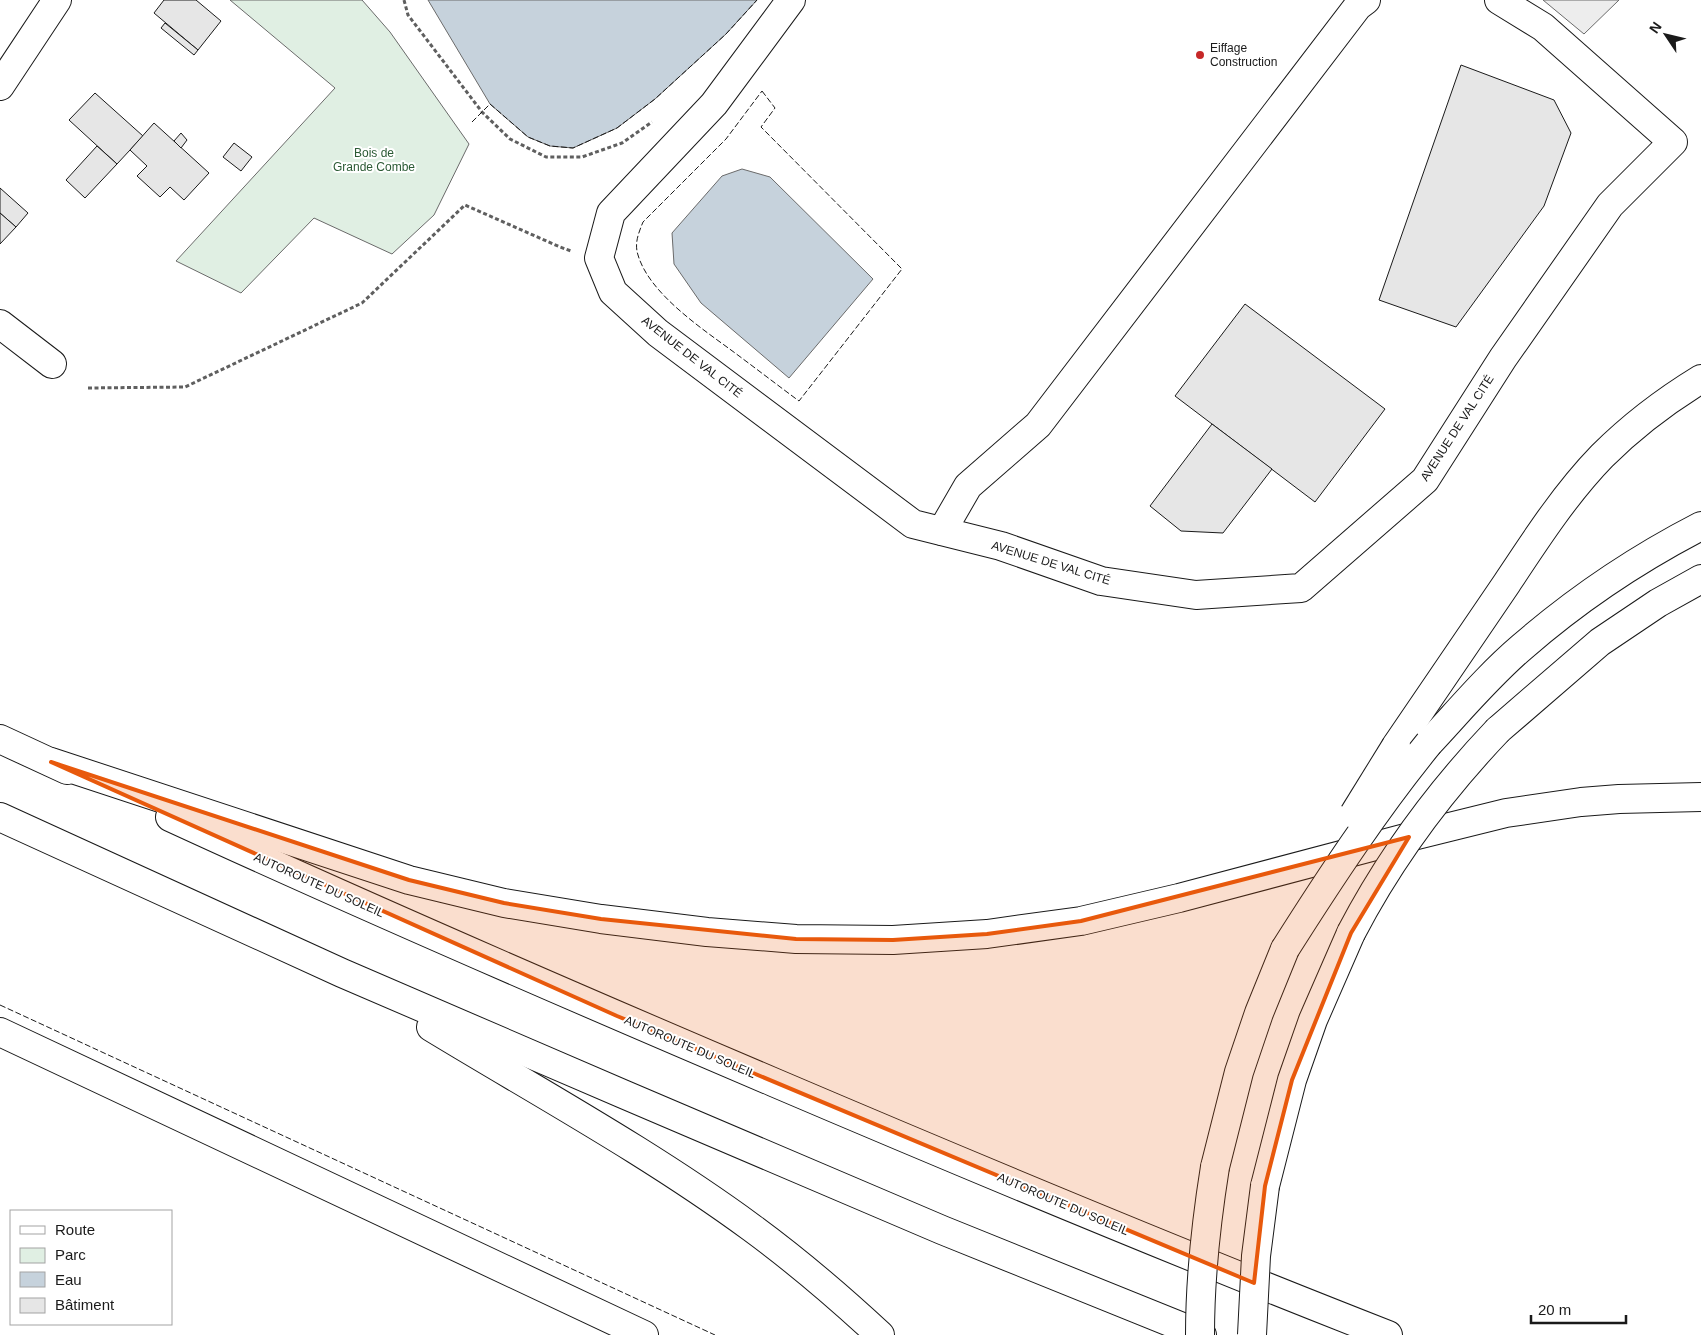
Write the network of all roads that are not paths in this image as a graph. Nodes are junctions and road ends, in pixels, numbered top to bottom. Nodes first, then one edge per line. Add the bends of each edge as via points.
1 (57, 0) edge
2 (790, 0) edge
3 (1366, 0) edge
4 (1499, 0) edge
5 (0, 86) edge
6 (0, 324) edge
7 (52, 364) dead end
8 (1701, 379) edge
9 (1701, 526) edge
10 (942, 531) junction
11 (1701, 579) edge
12 (0, 739) edge
13 (50, 762) junction
14 (1701, 798) edge
15 (0, 817) edge
16 (1285, 950) junction
17 (342, 973) junction
18 (0, 1032) edge
19 (644, 1335) edge
20 (880, 1335) edge
21 (1201, 1335) edge
22 (1252, 1335) edge
23 (1388, 1335) edge

1 - 5 main road
2 - 10 main road, AVENUE DE VAL CITÉ via 714,104 611,213 598,258 613,292 658,333 913,524
3 - 10 main road via 1358,6 1038,425 968,486
4 - 10 main road, AVENUE DE VAL CITÉ via 1543,27 1673,142 1610,205 1502,358 1425,480 1300,588 1196,595 1101,581 1001,546
6 - 7 main road
8 - 16 main road, bridge via 1668,400 1602,456 1523,558 1396,746 1334,848
9 - 16 main road, bridge via 1640,561 1562,614 1514,655 1429,743 1397,782 1328,880
11 - 22 main road, bridge via 1600,642 1498,730 1432,806 1397,854 1364,909 1313,1020 1292,1080 1266,1186 1256,1256
12 - 13 main road, AUTOROUTE DU SOLEIL
13 - 14 main road via 409,880 504,903 601,920 796,939 894,940 987,934 1081,921 1506,813 1600,800
13 - 23 main road, AUTOROUTE DU SOLEIL via 617,1016 935,1152
15 - 17 main road
16 - 21 main road, bridge via 1239,1072 1215,1167 1202,1264
17 - 20 main road via 698,1191 802,1267
17 - 21 main road via 942,1230
18 - 19 main road

